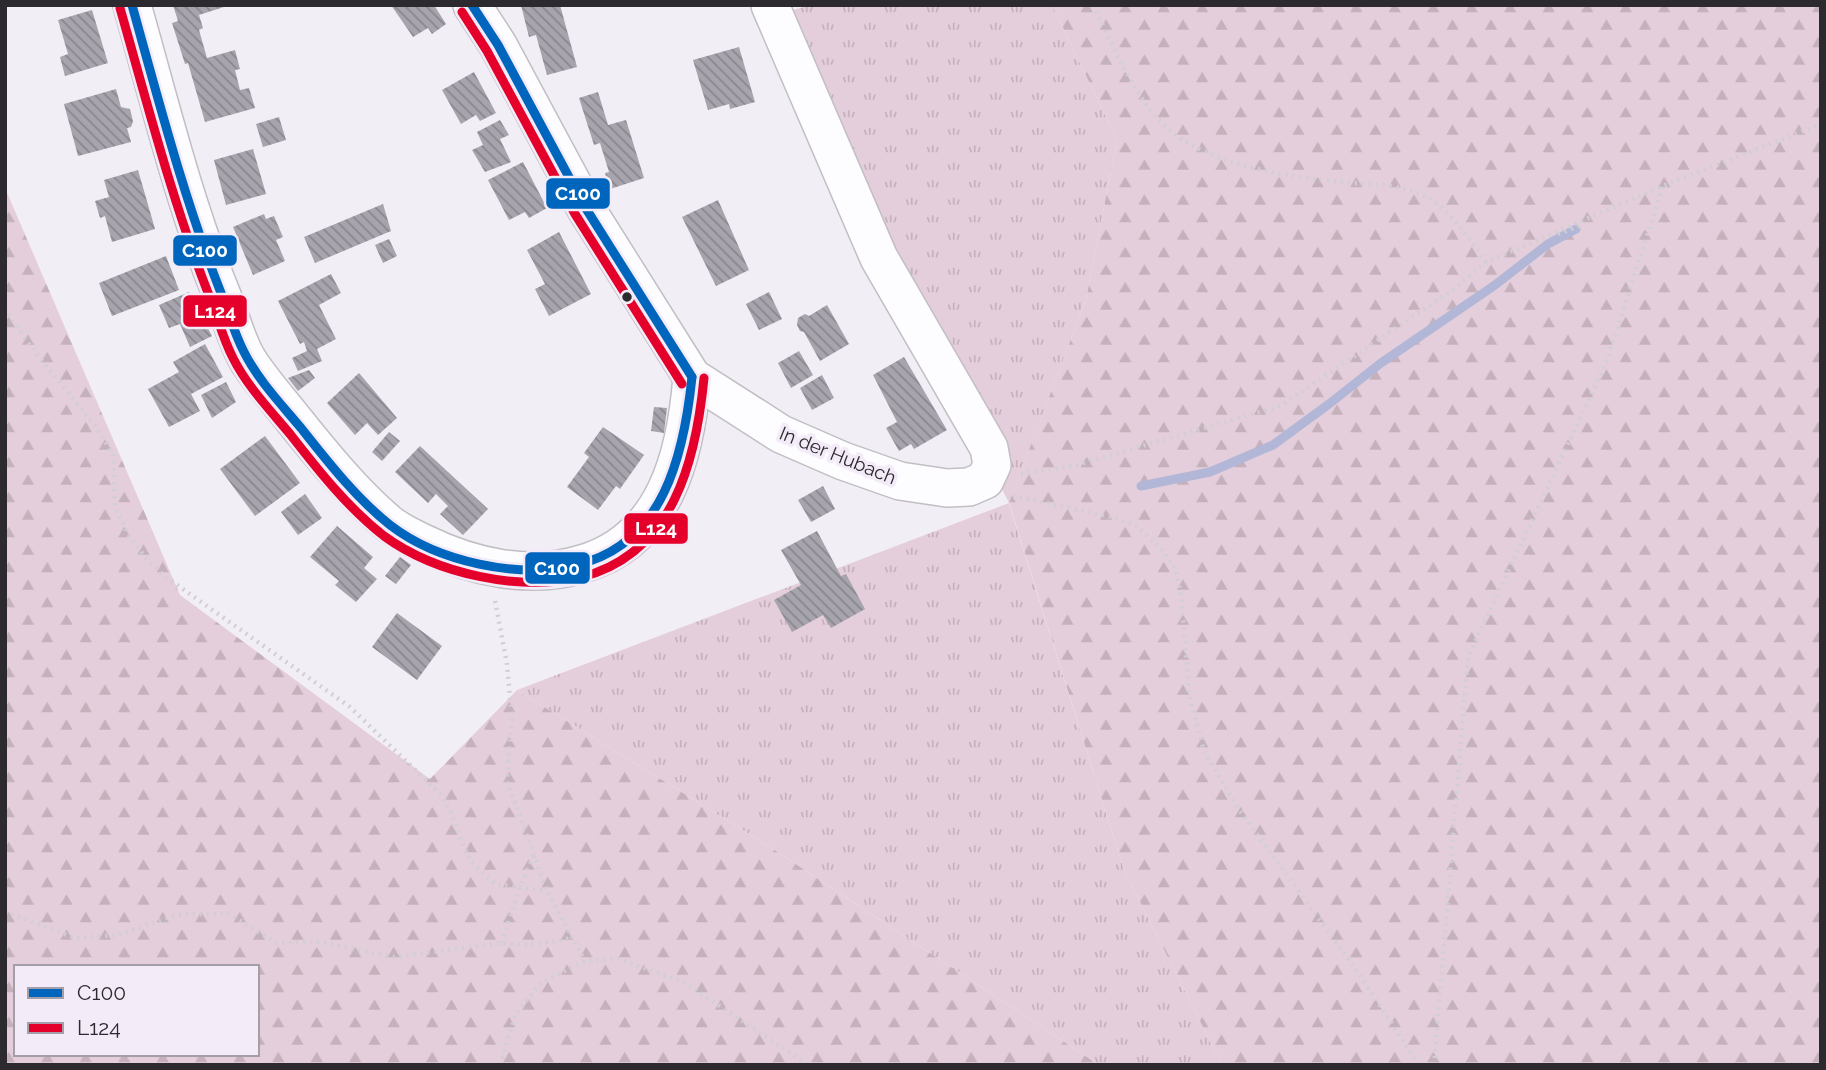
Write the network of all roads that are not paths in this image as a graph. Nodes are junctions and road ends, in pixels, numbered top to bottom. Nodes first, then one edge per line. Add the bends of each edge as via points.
1 (132, 5) edge
2 (472, 5) edge
3 (770, 5) edge
4 (692, 377) junction

1 - 4 street via 203,250 248,361 309,439 389,524 447,555 486,566 567,568 593,561 645,524 671,484 684,441
2 - 4 street, In der Hubach via 584,207
3 - 4 street, In der Hubach via 878,258 989,448 992,465 985,480 969,487 900,481 781,434

